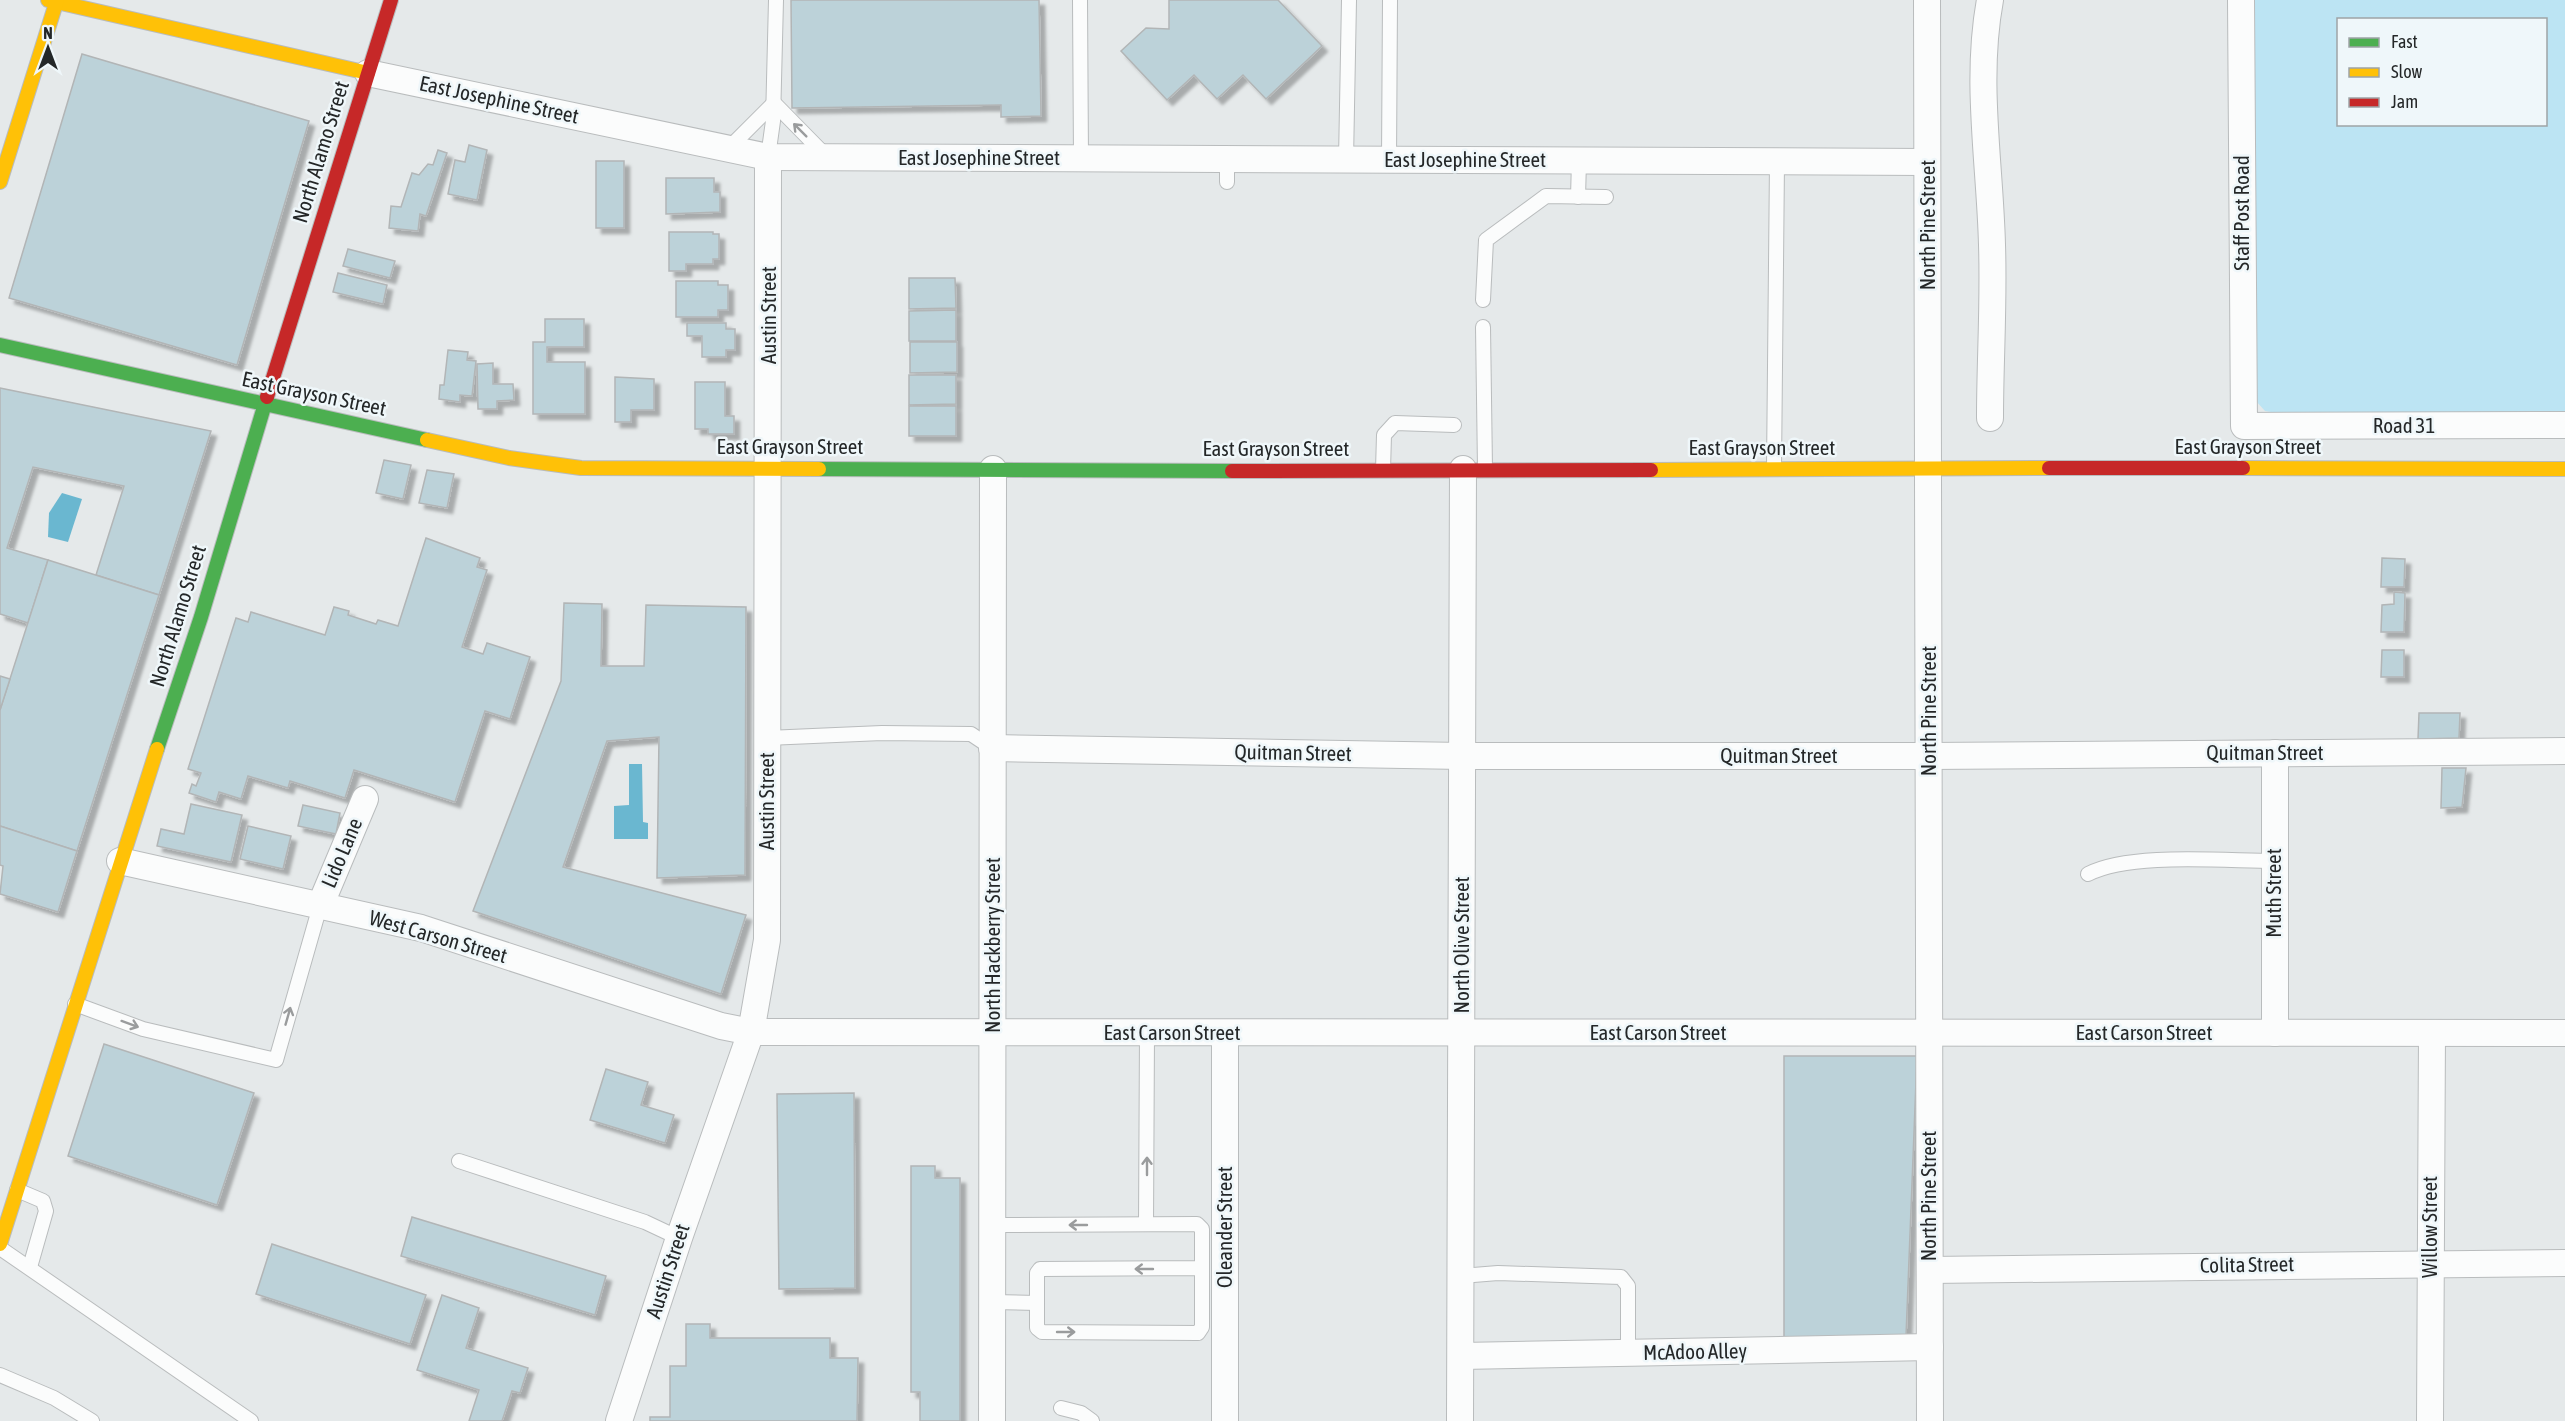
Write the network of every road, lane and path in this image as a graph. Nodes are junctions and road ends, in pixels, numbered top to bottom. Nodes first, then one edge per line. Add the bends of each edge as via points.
1 (391, 0) edge
2 (776, 0) edge
3 (1080, 0) edge
4 (1349, 0) edge
5 (1390, 0) edge
6 (1927, 0) edge
7 (1990, 0) edge
8 (2241, 0) edge
9 (54, 1) edge
10 (368, 73) junction
11 (774, 103) junction
12 (729, 148) junction
13 (768, 157) junction
14 (827, 157) junction
15 (1081, 158) junction
16 (1346, 160) junction
17 (1389, 160) junction
18 (1579, 161) junction
19 (1777, 162) junction
20 (1927, 162) junction
21 (0, 182) edge
22 (1578, 197) junction
23 (1606, 197) dead end
24 (1483, 300) dead end
25 (1483, 327) dead end
26 (0, 345) edge
27 (264, 405) junction
28 (1990, 418) dead end
29 (1454, 425) dead end
30 (2565, 425) edge
31 (2244, 426) joint
32 (769, 468) junction
33 (993, 469) junction
34 (1474, 469) junction
35 (1774, 469) junction
36 (1928, 469) junction
37 (2565, 469) edge
38 (1383, 470) junction
39 (767, 738) junction
40 (992, 748) junction
41 (2565, 751) edge
42 (2275, 753) junction
43 (1463, 756) junction
44 (1929, 756) junction
45 (365, 799) dead end
46 (120, 861) junction
47 (2274, 861) junction
48 (2088, 874) dead end
49 (320, 906) junction
50 (75, 1004) junction
51 (751, 1032) junction
52 (993, 1033) junction
53 (1147, 1033) junction
54 (1225, 1033) junction
55 (1461, 1033) junction
56 (1929, 1033) junction
57 (2275, 1033) junction
58 (2432, 1033) junction
59 (2565, 1033) edge
60 (459, 1161) dead end
61 (17, 1190) junction
62 (1146, 1224) junction
63 (993, 1225) junction
64 (679, 1238) junction
65 (0, 1246) edge
66 (2429, 1262) junction
67 (2565, 1263) edge
68 (30, 1267) junction
69 (1202, 1268) junction
70 (1930, 1270) junction
71 (1461, 1276) junction
72 (992, 1302) junction
73 (1037, 1303) junction
74 (1930, 1347) junction
75 (1628, 1353) junction
76 (1461, 1356) junction
77 (0, 1375) edge
78 (1061, 1408) dead end
79 (92, 1421) edge
80 (251, 1421) edge
81 (619, 1421) edge
82 (992, 1421) edge
83 (1092, 1421) edge
84 (1225, 1421) edge
85 (1460, 1421) edge
86 (1930, 1421) edge
87 (2430, 1421) edge

1 - 10 street, North Alamo Street
2 - 11 lane
3 - 15 lane
4 - 16 lane
5 - 17 lane
6 - 20 street, North Pine Street
7 - 28 street via 1984,29 1984,141 1992,246
8 - 31 street, Staff Post Road
9 - 10 street, East Josephine Street
9 - 21 street
10 - 12 street, East Josephine Street
10 - 27 street, North Alamo Street
11 - 12 lane
11 - 13 lane
14 -> 11 lane
12 - 13 street, East Josephine Street
13 - 14 street, East Josephine Street
13 - 32 street, Austin Street
14 - 15 street, East Josephine Street
15 - 16 street, East Josephine Street via 1227,170
16 - 17 street, East Josephine Street
17 - 18 street, East Josephine Street
18 - 19 street, East Josephine Street
18 - 22 lane
19 - 20 street, East Josephine Street
19 - 35 lane
20 - 36 street, North Pine Street
22 - 23 lane
22 - 24 lane via 1546,196 1486,240
25 - 34 lane
26 - 27 street, East Grayson Street
27 - 32 street, East Grayson Street via 509,458 581,468
27 - 46 street, North Alamo Street via 201,617
29 - 38 lane via 1395,423 1384,435
30 - 31 street, Road 31
32 - 33 street, East Grayson Street
32 - 39 street, Austin Street
33 - 38 street, East Grayson Street
33 - 40 street, North Hackberry Street
34 - 35 street, East Grayson Street
34 - 38 street, East Grayson Street
34 - 43 street, North Olive Street
35 - 36 street, East Grayson Street
36 - 37 street, East Grayson Street
36 - 44 street, North Pine Street
39 - 40 lane via 971,734
39 - 51 street, Austin Street via 767,940
40 - 43 street, Quitman Street
40 - 52 street, North Hackberry Street
41 - 42 street, Quitman Street
42 - 44 street, Quitman Street
42 - 47 street, Muth Street
43 - 44 street, Quitman Street
43 - 55 street, North Olive Street
44 - 56 street, North Pine Street
45 - 49 street, Lido Lane
46 - 49 street, West Carson Street
46 - 50 street, North Alamo Street
47 - 48 lane via 2133,863
47 - 57 street, Muth Street
50 -> 49 lane via 143,1029 276,1060
49 - 51 street, West Carson Street via 421,928 721,1026
50 - 61 street, North Alamo Street
51 - 52 street, East Carson Street
51 - 64 street, Austin Street
52 - 53 street, East Carson Street
52 - 63 street, North Hackberry Street
53 - 54 street, East Carson Street
62 -> 53 lane
54 - 55 street, East Carson Street
54 - 84 street, Oleander Street
55 - 56 street, East Carson Street
55 - 71 street, North Olive Street
56 - 57 street, East Carson Street
56 - 70 street, North Pine Street
57 - 58 street, East Carson Street
58 - 59 street, East Carson Street
58 - 66 street, Willow Street
60 - 64 lane via 645,1221
61 - 65 street, North Alamo Street
61 - 68 lane via 43,1202 46,1211
62 -> 63 lane
62 - 69 lane via 1197,1224 1202,1229
63 - 72 street, North Hackberry Street
64 - 81 street, Austin Street
65 - 68 lane
66 - 67 street, Colita Street
66 - 70 street, Colita Street
66 - 87 street, Willow Street
68 - 80 lane
69 -> 73 lane via 1040,1269
73 -> 69 lane via 1037,1328 1042,1332 1198,1333 1202,1327
70 - 74 street, North Pine Street
71 - 75 lane via 1498,1273 1621,1277 1628,1286
71 - 76 street, North Olive Street
72 - 73 lane
72 - 82 street, North Hackberry Street
74 - 75 street, McAdoo Alley
74 - 86 street, North Pine Street
75 - 76 street, McAdoo Alley
76 - 85 street, North Olive Street
77 - 79 lane via 54,1398
78 - 83 lane via 1081,1413

